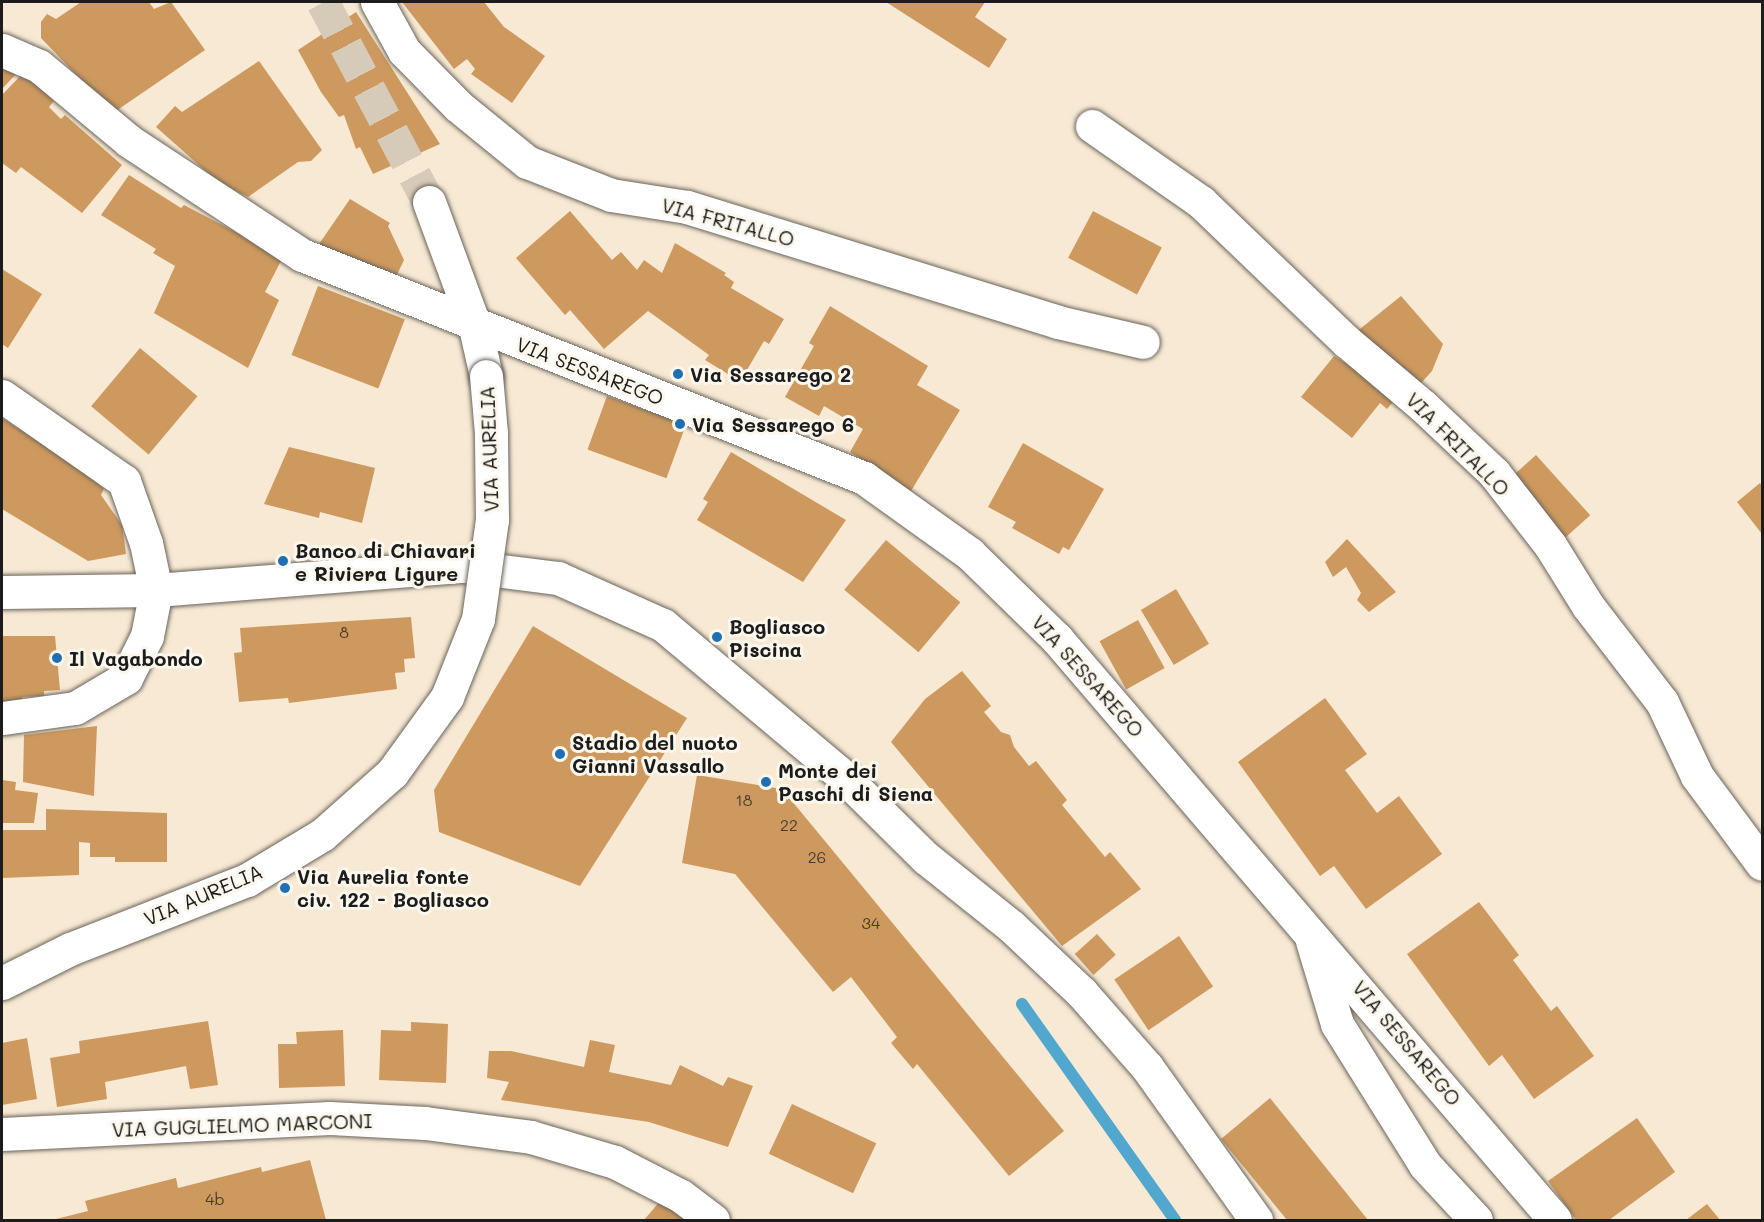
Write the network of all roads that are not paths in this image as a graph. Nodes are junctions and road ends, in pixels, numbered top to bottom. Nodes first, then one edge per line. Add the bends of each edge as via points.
1 (377, 2) edge
2 (2, 50) edge
3 (1092, 126) dead end
4 (429, 202) tunnel mouth
5 (475, 327) junction
6 (1143, 342) dead end
7 (2, 396) edge
8 (156, 590) junction
9 (2, 592) edge
10 (2, 718) edge
11 (1762, 864) edge
12 (1308, 928) junction
13 (2, 983) edge
14 (2, 1134) edge
15 (713, 1221) edge
16 (1256, 1221) edge
17 (1476, 1221) edge
18 (1555, 1221) edge

1 - 6 street, VIA FRITALLO via 404,51 458,106 527,162 611,195 687,207 1058,322
2 - 5 street, VIA SESSAREGO via 39,66 129,141 302,255
3 - 11 street, VIA FRITALLO via 1201,202 1346,341 1423,406 1494,474 1662,702 1697,776
4 - 5 street, VIA AURELIA
5 - 12 street, VIA SESSAREGO via 864,478 970,554 1057,639
5 - 13 street, VIA AURELIA, bridge via 486,376 492,520 478,619 447,698 392,773 322,835 247,880 70,949
7 - 8 street via 124,481 146,543
8 - 9 street
8 - 10 street via 147,636 126,678 75,708
8 - 16 street via 463,566 558,578 663,625 843,776 926,858 1011,926 1082,993 1147,1067
12 - 17 street via 1337,1024 1419,1157
12 - 18 street, VIA SESSAREGO
14 - 15 street, VIA GUGLIELMO MARCONI via 330,1118 425,1123 531,1137 615,1162 681,1196

